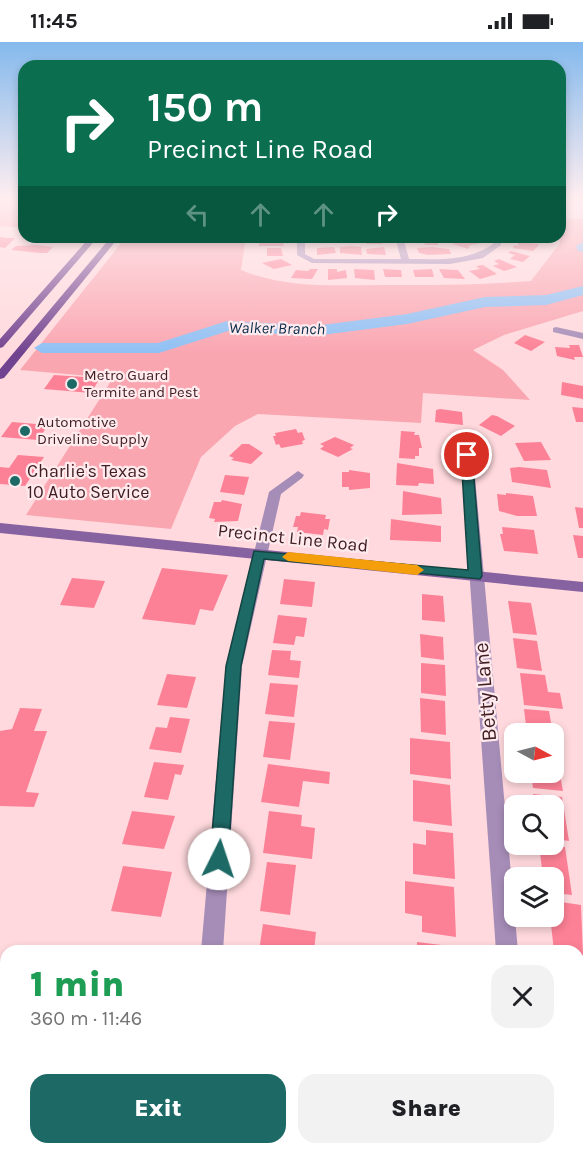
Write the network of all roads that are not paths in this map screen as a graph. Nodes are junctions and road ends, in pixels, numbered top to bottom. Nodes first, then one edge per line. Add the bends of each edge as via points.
1 (83, 250) edge
2 (104, 250) edge
3 (302, 250) edge
4 (403, 250) edge
5 (491, 250) edge
6 (406, 262) junction
7 (556, 330) dead end
8 (583, 336) edge
9 (0, 345) edge
10 (0, 376) edge
11 (467, 455) dead end
12 (298, 475) dead end
13 (0, 528) edge
14 (259, 554) junction
15 (475, 576) junction
16 (583, 587) edge
17 (212, 945) edge
18 (506, 945) edge

1 - 9 main road
2 - 10 main road
3 - 6 street via 303,257 319,262
4 - 6 street
5 - 6 street via 450,262
7 - 8 street
11 - 15 street, Betty Lane
12 - 14 street via 275,492
13 - 14 main road, Precinct Line Road
14 - 15 main road, Precinct Line Road
14 - 17 street via 234,666
15 - 16 main road, Precinct Line Road
15 - 18 street, Betty Lane

